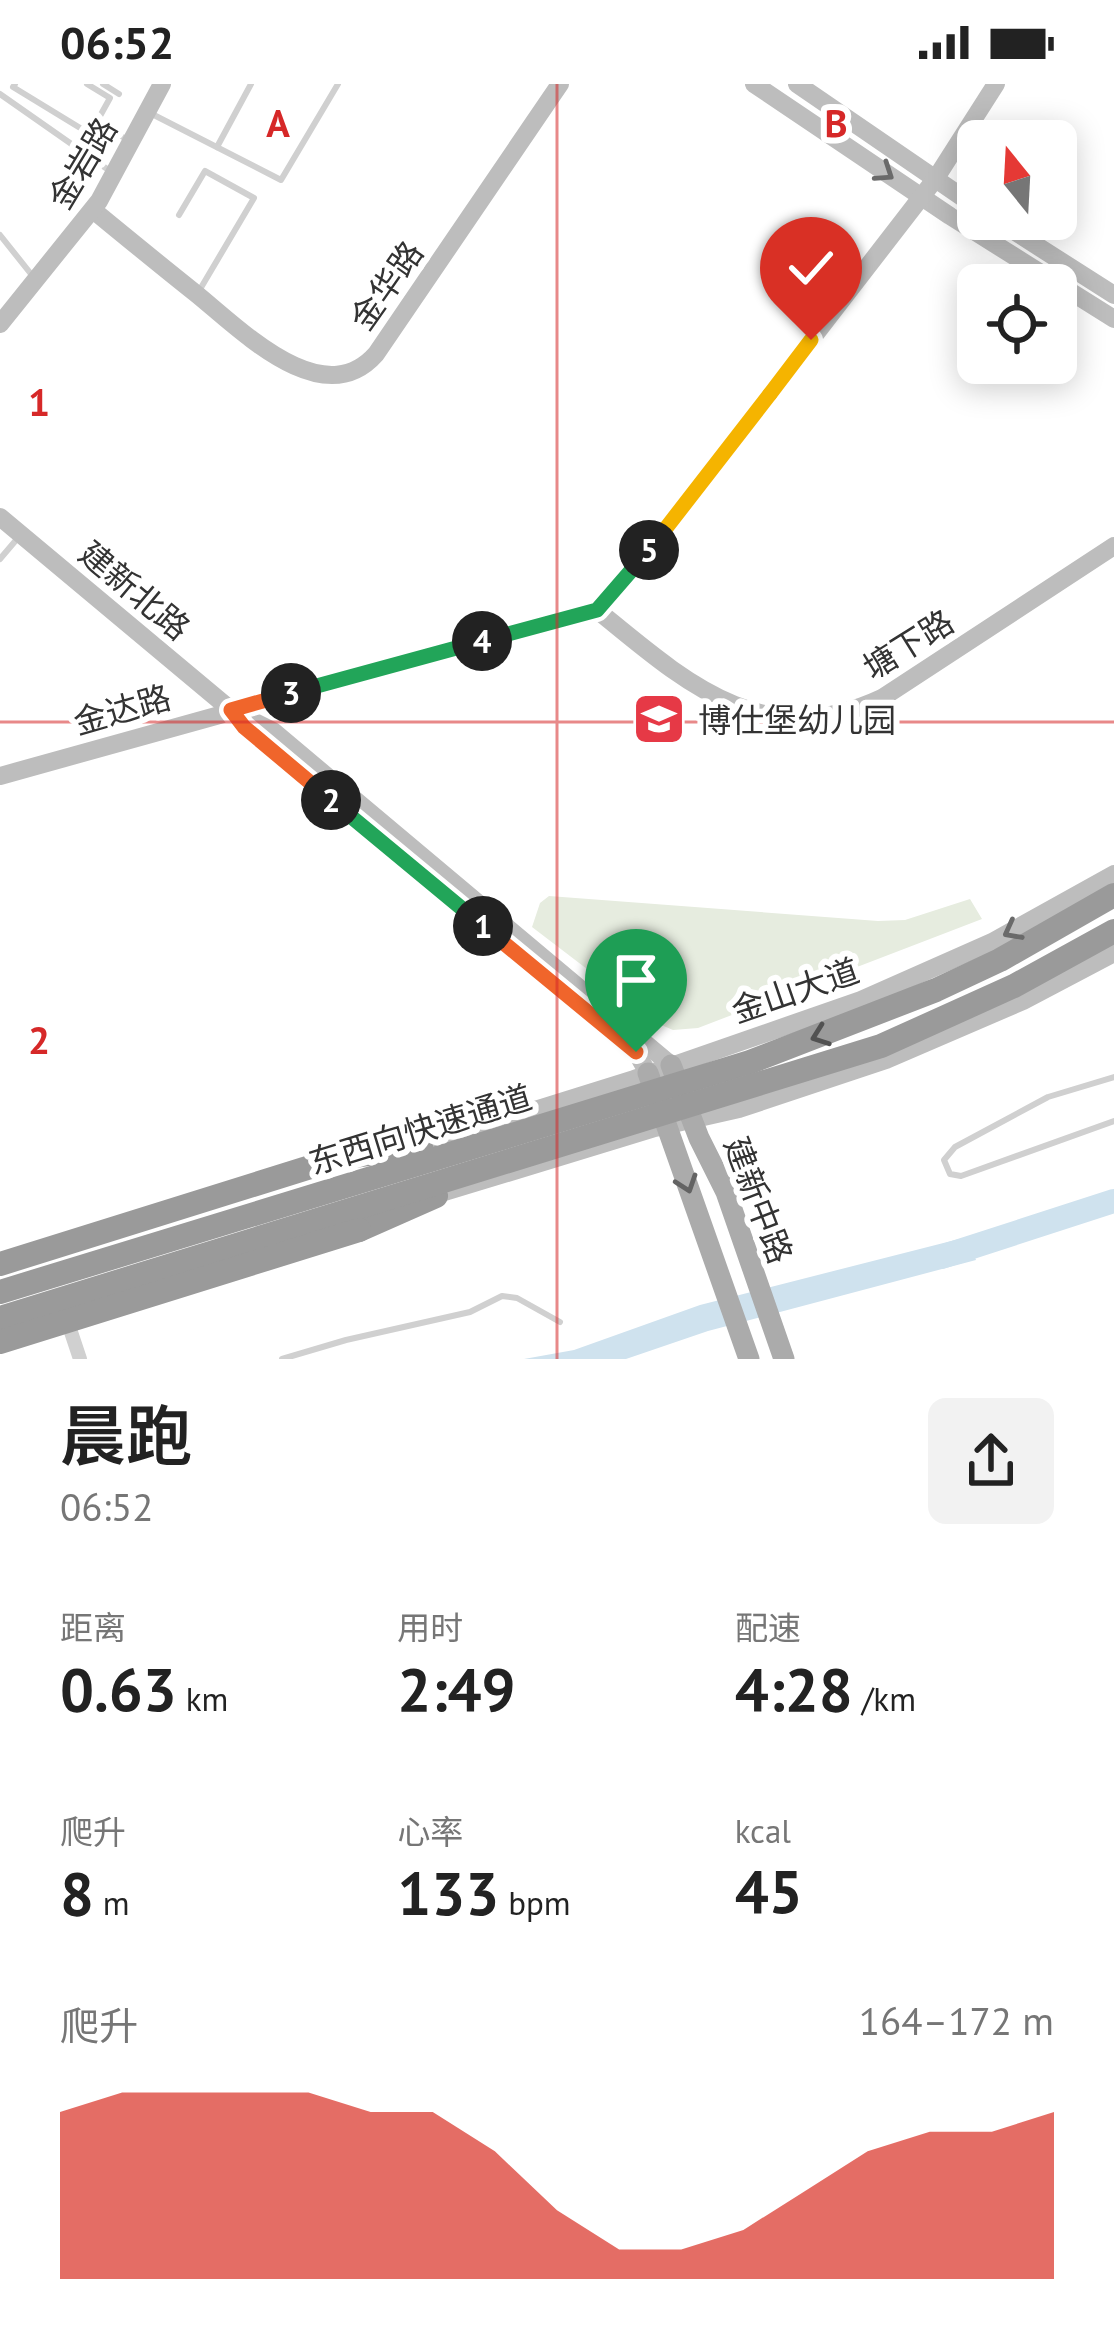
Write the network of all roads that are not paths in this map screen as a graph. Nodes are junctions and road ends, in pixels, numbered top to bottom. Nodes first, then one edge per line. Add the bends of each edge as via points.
1 (15, 84) edge
2 (87, 84) edge
3 (103, 84) edge
4 (162, 84) edge
5 (250, 84) edge
6 (338, 84) edge
7 (560, 84) edge
8 (754, 84) edge
9 (797, 84) edge
10 (996, 84) edge
11 (0, 94) edge
12 (119, 94) dead end
13 (147, 112) junction
14 (96, 122) junction
15 (131, 142) junction
16 (217, 147) junction
17 (114, 174) junction
18 (936, 178) junction
19 (957, 193) edge
20 (922, 197) junction
21 (93, 210) junction
22 (179, 215) dead end
23 (0, 235) edge
24 (1027, 240) edge
25 (36, 280) junction
26 (197, 294) junction
27 (1114, 296) edge
28 (3, 316) edge
29 (1114, 319) edge
30 (0, 519) edge
31 (21, 534) junction
32 (1114, 546) edge
33 (0, 559) edge
34 (597, 610) junction
35 (231, 710) junction
36 (0, 776) edge
37 (1114, 874) edge
38 (1114, 895) edge
39 (1114, 931) edge
40 (1114, 953) edge
41 (671, 1065) junction
42 (648, 1073) junction
43 (1114, 1077) edge
44 (692, 1120) junction
45 (1114, 1121) edge
46 (667, 1126) junction
47 (421, 1145) junction
48 (436, 1196) junction
49 (0, 1264) edge
50 (0, 1281) edge
51 (0, 1292) edge
52 (62, 1304) junction
53 (0, 1320) edge
54 (560, 1322) dead end
55 (0, 1342) edge
56 (80, 1359) edge
57 (282, 1359) edge
58 (749, 1359) edge
59 (784, 1359) edge

1 - 14 lane via 90,134
2 - 14 lane via 110,98
3 - 12 lane
4 - 13 main road, 金岩路
5 - 16 lane
6 - 16 lane via 281,180
7 - 26 main road, 金华路 via 376,354 357,370 329,375 286,362
8 -> 20 main road
9 - 18 main road
10 - 18 main road
11 - 17 lane
13 - 15 main road, 金岩路
13 - 16 lane
14 - 15 lane
15 - 17 main road, 金岩路
17 - 21 main road, 金岩路
18 - 19 main road
18 - 20 main road
20 - 29 main road
20 - 34 main road
21 - 25 main road, 金岩路
21 - 26 main road, 金华路
22 - 26 lane via 205,171 254,198
23 - 25 lane
24 - 27 main road
25 - 28 main road, 金岩路
30 - 31 main road, 建新北路
31 - 33 lane
31 - 35 main road, 建新北路
32 - 34 main road, 塘下路 via 882,698 832,713 772,714 715,698
34 - 35 main road, 金达路
35 - 36 main road, 金达路
35 - 41 main road, 建新北路 via 273,730
35 - 42 main road, 建新北路 via 636,1052
37 -> 41 main road, 金山大道 via 928,973
38 -> 51 highway, 东西向快速通道, bridge via 936,990 750,1062
39 - 53 highway, 东西向快速通道, bridge via 880,1046
40 - 44 main road via 886,1060
41 - 42 main road, 金山大道
41 - 44 main road, 建新中路
42 - 46 main road, 建新中路
42 - 47 main road, 金山大道
43 - 45 lane via 1048,1097 944,1160 950,1174 961,1176
44 - 46 main road
44 - 59 main road, 建新中路
46 - 48 main road
46 -> 58 main road, 建新中路
47 - 49 highway via 336,1159
47 - 50 main road, 金山大道
48 - 52 main road
48 - 55 highway, bridge via 359,1230
52 - 53 main road
52 - 56 street
54 - 57 lane via 502,1296 470,1312

